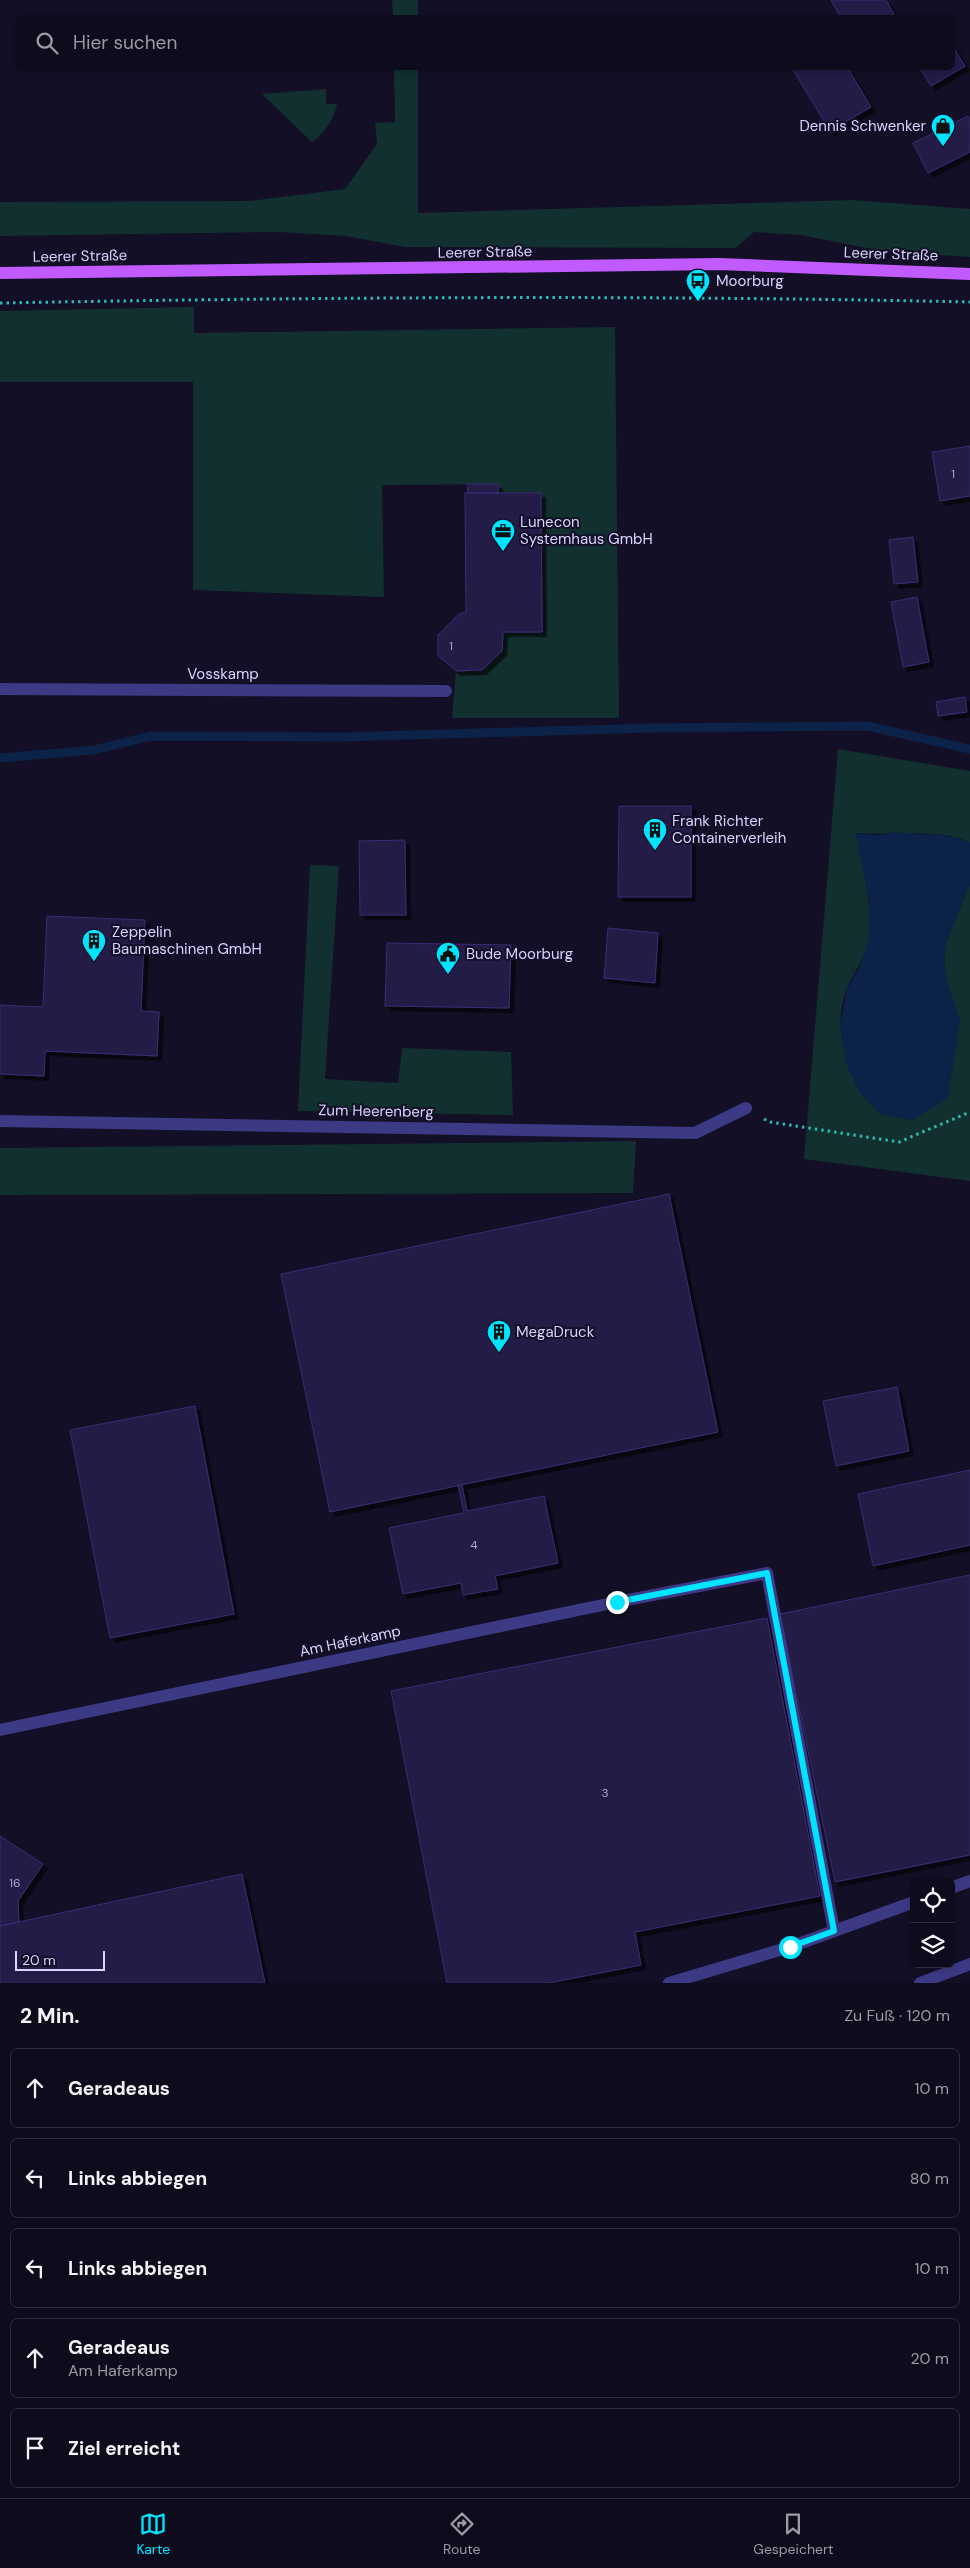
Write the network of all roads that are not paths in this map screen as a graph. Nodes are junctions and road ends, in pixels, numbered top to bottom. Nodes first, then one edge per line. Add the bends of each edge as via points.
1 (0, 273) edge
2 (970, 274) edge
3 (0, 689) edge
4 (446, 691) dead end
5 (746, 1108) road end
6 (0, 1121) edge
7 (0, 1730) edge
8 (970, 1881) edge
9 (955, 1887) edge
10 (910, 1903) edge
11 (834, 1931) junction
12 (970, 1964) edge
13 (670, 1983) edge
14 (920, 1983) edge

1 - 2 main road, Leerer Straße via 720,264
3 - 4 street, Vosskamp
5 - 6 street, Zum Heerenberg via 695,1133
7 - 11 street, Am Haferkamp via 767,1573
8 - 9 street
10 - 11 street
11 - 13 street
12 - 14 street

